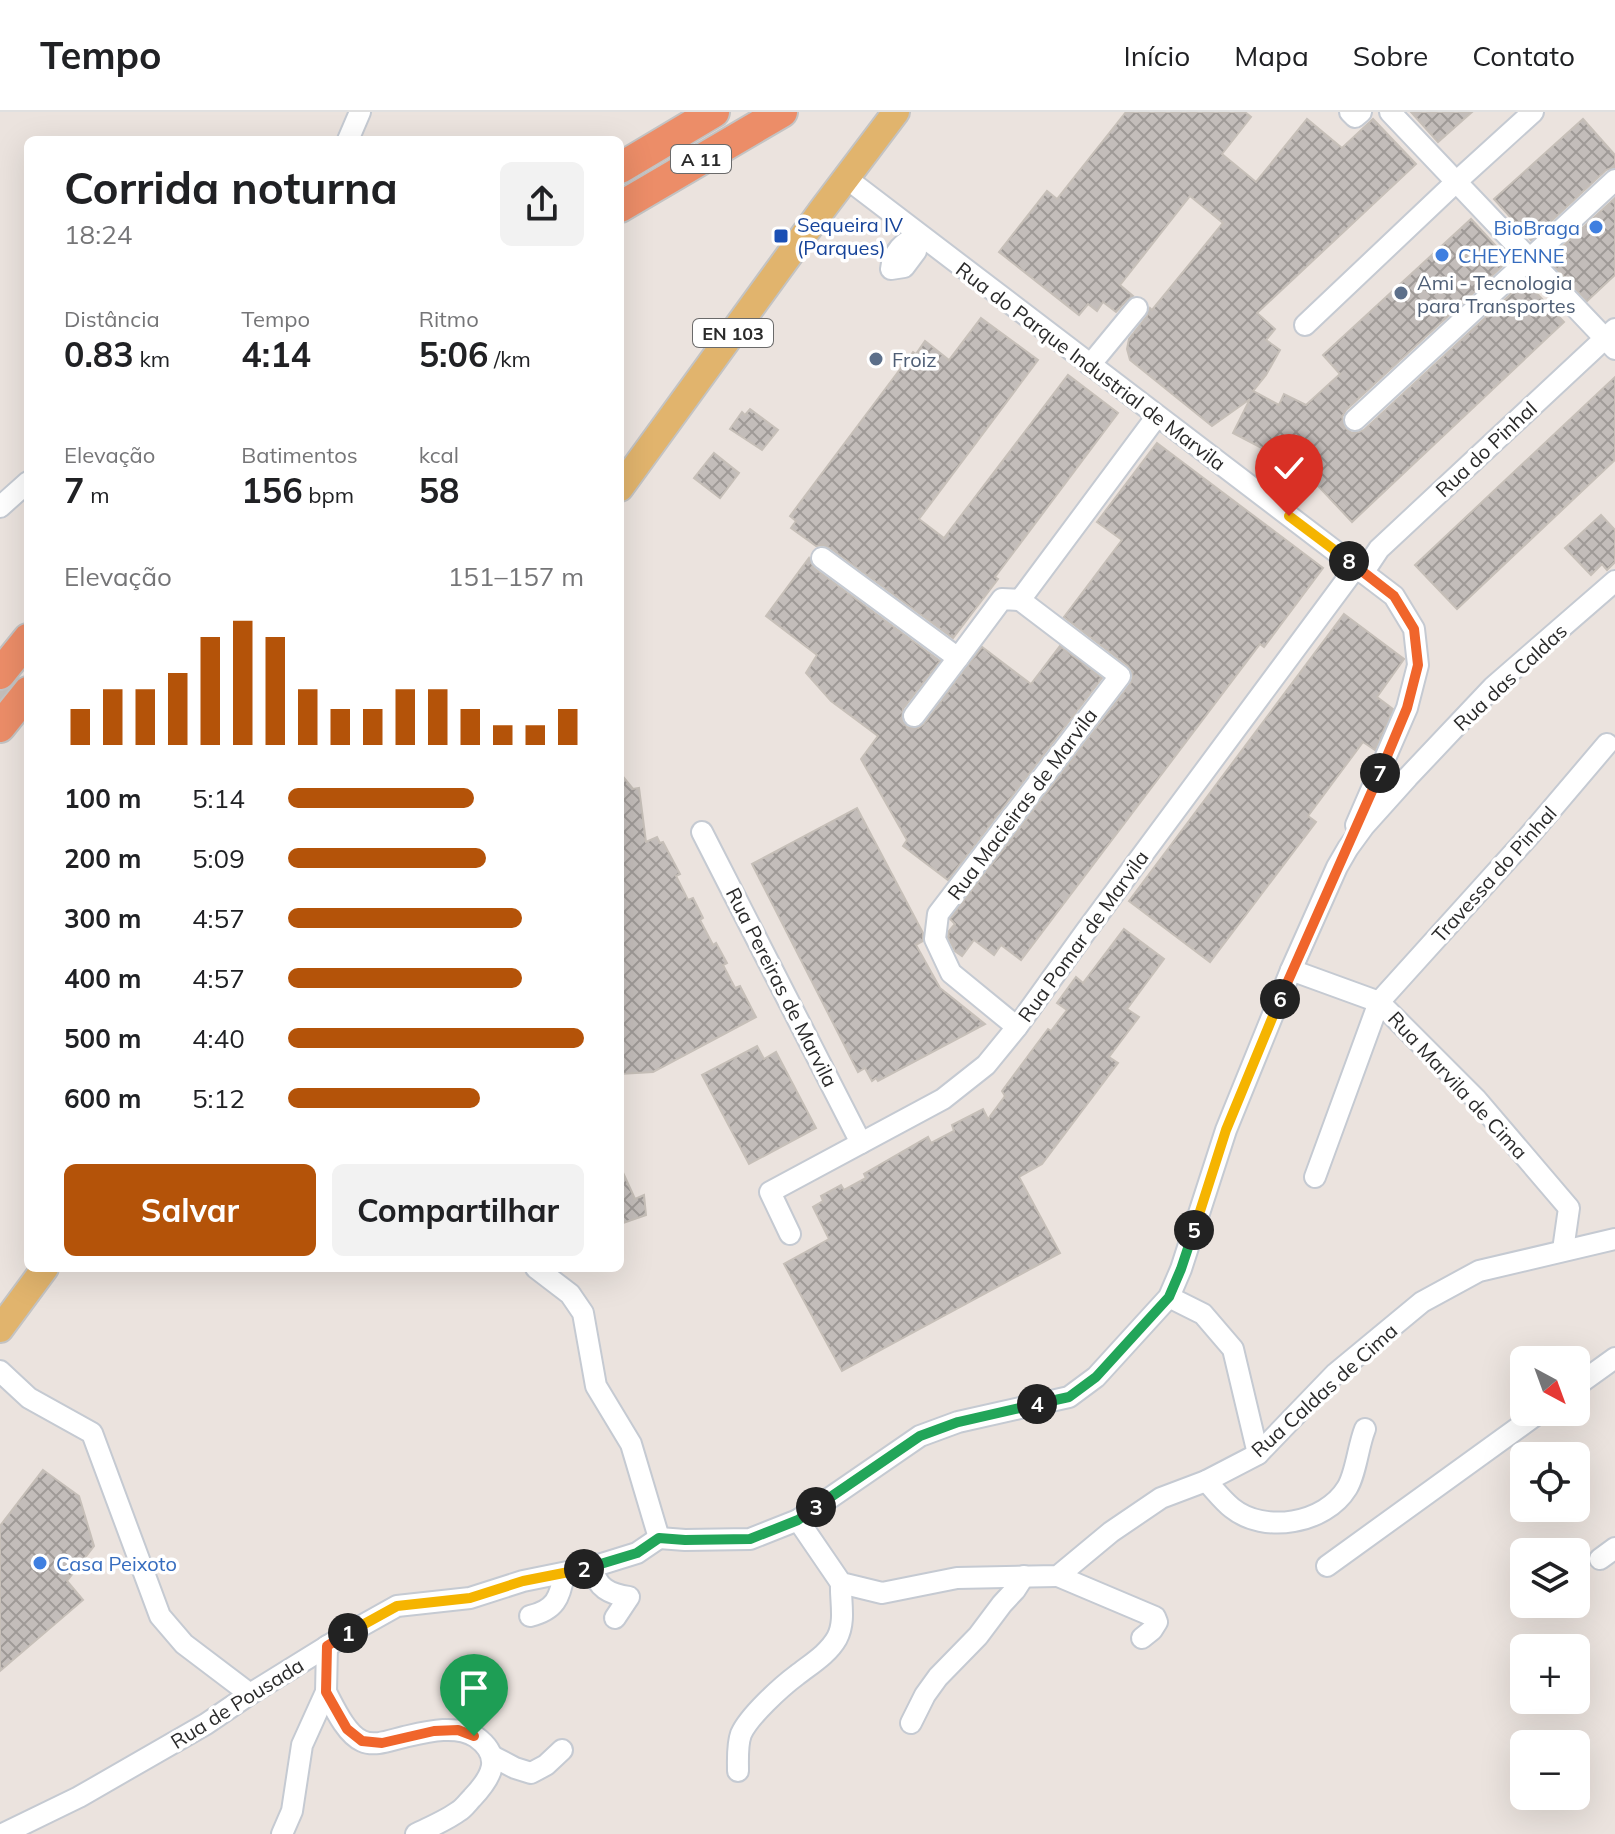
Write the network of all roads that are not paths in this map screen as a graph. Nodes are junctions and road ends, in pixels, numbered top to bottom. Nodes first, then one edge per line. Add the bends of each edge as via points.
1 (360, 112) edge
2 (714, 112) edge
3 (782, 112) edge
4 (896, 112) edge
5 (1350, 112) edge
6 (1361, 112) edge
7 (1390, 112) edge
8 (1533, 112) edge
9 (350, 136) edge
10 (624, 166) edge
11 (846, 178) junction
12 (1615, 180) edge
13 (1456, 182) junction
14 (624, 205) edge
15 (1530, 258) junction
16 (1137, 308) dead end
17 (1305, 325) dead end
18 (1612, 339) edge
19 (1090, 365) junction
20 (1157, 416) junction
21 (1355, 420) dead end
22 (624, 483) edge
23 (24, 486) edge
24 (0, 507) edge
25 (822, 558) dead end
26 (1359, 570) junction
27 (1615, 581) edge
28 (1020, 600) junction
29 (24, 644) edge
30 (958, 658) junction
31 (0, 674) edge
32 (24, 697) edge
33 (1407, 708) joint
34 (914, 716) dead end
35 (0, 727) edge
36 (1607, 744) dead end
37 (1383, 765) junction
38 (1374, 784) junction
39 (1401, 784) junction
40 (702, 832) dead end
41 (1337, 867) junction
42 (1291, 970) junction
43 (1379, 1002) junction
44 (1017, 1027) junction
45 (861, 1143) junction
46 (1315, 1177) dead end
47 (790, 1234) dead end
48 (1615, 1239) edge
49 (1563, 1250) junction
50 (42, 1272) edge
51 (541, 1272) edge
52 (1169, 1297) junction
53 (0, 1329) edge
54 (1615, 1358) edge
55 (0, 1371) edge
56 (1590, 1376) edge
57 (1521, 1426) edge
58 (1365, 1429) dead end
59 (1258, 1454) junction
60 (1206, 1481) junction
61 (798, 1520) junction
62 (659, 1538) junction
63 (1327, 1566) dead end
64 (592, 1567) junction
65 (564, 1574) junction
66 (1024, 1576) junction
67 (1058, 1576) junction
68 (841, 1583) junction
69 (530, 1616) dead end
70 (615, 1618) dead end
71 (1142, 1638) dead end
72 (327, 1646) junction
73 (326, 1692) junction
74 (250, 1694) junction
75 (911, 1723) dead end
76 (562, 1750) dead end
77 (492, 1756) junction
78 (738, 1771) dead end
79 (3, 1834) edge
80 (282, 1834) edge
81 (416, 1834) edge

1 - 9 street
2 - 10 highway, A 11
3 - 14 highway, A 11
4 - 11 main road, EN 103
5 - 6 street via 1355,117
7 - 13 street
8 - 13 street
11 - 19 street, Rua do Parque Industrial de Marvila
11 - 22 main road, EN 103
12 - 15 street
13 - 15 street
13 - 17 street
15 - 18 street
15 - 21 street
16 - 19 street
18 - 26 street, Rua do Pinhal
19 - 20 street, Rua do Parque Industrial de Marvila
20 - 26 street, Rua do Parque Industrial de Marvila
20 - 28 street
23 - 24 street
25 - 30 street
26 - 33 street, Rua do Parque Industrial de Marvila via 1394,596 1414,629 1418,665
26 - 44 street, Rua Pomar de Marvila
27 - 39 street, Rua das Caldas via 1493,687
28 - 30 street via 1002,599
28 - 44 street, Rua Macieiras de Marvila via 1120,676 938,914 935,939 951,973
29 - 31 highway
30 - 34 street
32 - 35 highway
33 - 37 street, Rua das Caldas
36 - 43 street, Travessa do Pinhal
37 - 38 street, Rua das Caldas
37 - 39 street
38 - 39 street via 1385,793
38 - 41 street, Rua das Caldas
39 - 41 street, Rua das Caldas
40 - 45 street, Rua Pereiras de Marvila
41 - 42 street, Rua das Caldas
42 - 43 street, Rua Marvila de Cima
42 - 52 street, Rua das Caldas via 1226,1130
43 - 46 street
43 - 49 street, Rua Marvila de Cima via 1476,1099 1569,1208
44 - 45 street, Rua Pomar de Marvila via 986,1065 943,1099
45 - 47 street, Rua Pomar de Marvila via 770,1192
48 - 49 street, Rua Caldas de Cima
49 - 59 street, Rua Caldas de Cima via 1479,1271 1422,1302 1335,1374
50 - 53 main road
51 - 62 street via 570,1294 583,1313 596,1386 631,1444
52 - 59 street via 1203,1314 1233,1349
52 - 61 street, Rua das Caldas via 1096,1377 1069,1397 920,1436
54 - 56 street
55 - 74 street via 29,1398 92,1433 160,1616 184,1644
57 - 63 street
58 - 60 street via 1349,1487 1318,1515 1269,1522 1251,1518 1233,1509
59 - 60 street, Rua Caldas de Cima
60 - 67 street, Rua Caldas de Cima via 1161,1498
61 - 62 street, Rua das Caldas via 750,1539
61 - 68 street
62 - 64 street, Rua de Pousada via 637,1553
64 - 65 street, Rua de Pousada
64 - 70 street via 607,1591 629,1597
65 - 69 street via 552,1607
65 - 72 street, Rua de Pousada via 470,1598 397,1606
66 - 67 street
66 - 68 street via 957,1578 882,1593
66 - 75 street via 938,1677
67 - 71 street via 1155,1617 1157,1622
68 - 78 street via 838,1637 756,1714 742,1733
72 - 73 street
72 - 74 street, Rua de Pousada
73 - 77 street via 347,1729 362,1741 382,1743 458,1730 474,1736
73 - 80 street via 302,1745 292,1811
74 - 79 street, Rua de Pousada via 92,1790
76 - 77 street via 531,1773
77 - 81 street via 492,1770 459,1811

